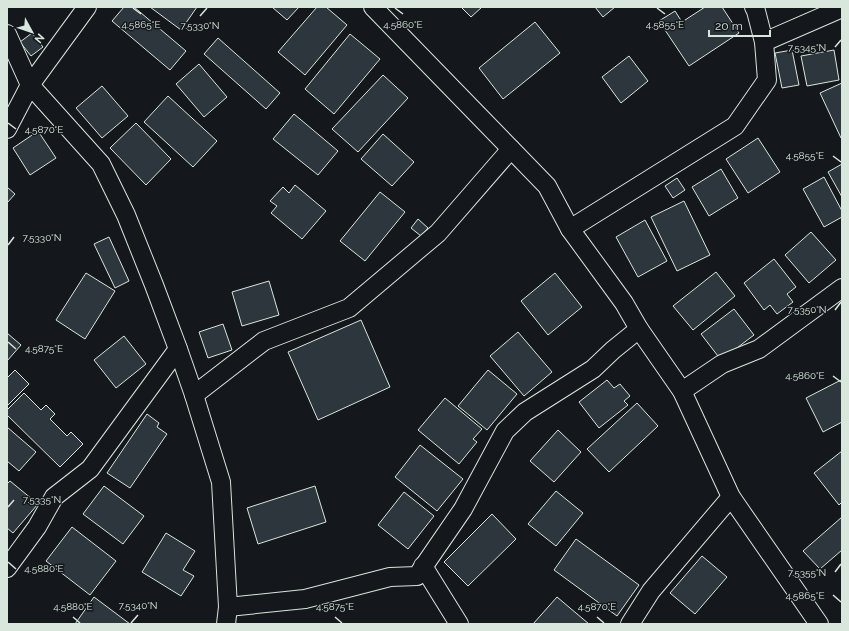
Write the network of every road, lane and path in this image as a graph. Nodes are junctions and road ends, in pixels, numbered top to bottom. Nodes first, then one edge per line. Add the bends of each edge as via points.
1 (87, 7) edge
2 (373, 7) edge
3 (754, 7) edge
4 (842, 8) edge
5 (7, 34) edge
6 (764, 42) junction
7 (30, 85) junction
8 (7, 129) edge
9 (511, 148) junction
10 (570, 229) junction
11 (842, 288) edge
12 (639, 329) junction
13 (178, 349) junction
14 (682, 391) junction
15 (194, 395) junction
16 (731, 496) junction
17 (423, 566) junction
18 (7, 568) edge
19 (227, 616) edge
20 (459, 624) edge
21 (630, 624) edge
22 (819, 624) edge

1 - 7 street
2 - 9 street
3 - 6 street
4 - 6 street
5 - 7 street
6 - 10 street via 767,80 735,126
7 - 8 street
7 - 13 street via 101,164 126,215
9 - 10 street via 547,186
9 - 15 street via 438,233 349,308 264,341
10 - 12 street via 624,303
11 - 14 street via 759,349 722,364
12 - 14 street
12 - 17 street via 593,369 525,412 505,431 463,509
13 - 15 street
13 - 18 street via 90,469 54,497 37,527
14 - 16 street
15 - 19 street via 221,482
16 - 21 street via 651,591
16 - 22 street
17 - 19 street via 417,576 390,577
17 - 20 street

